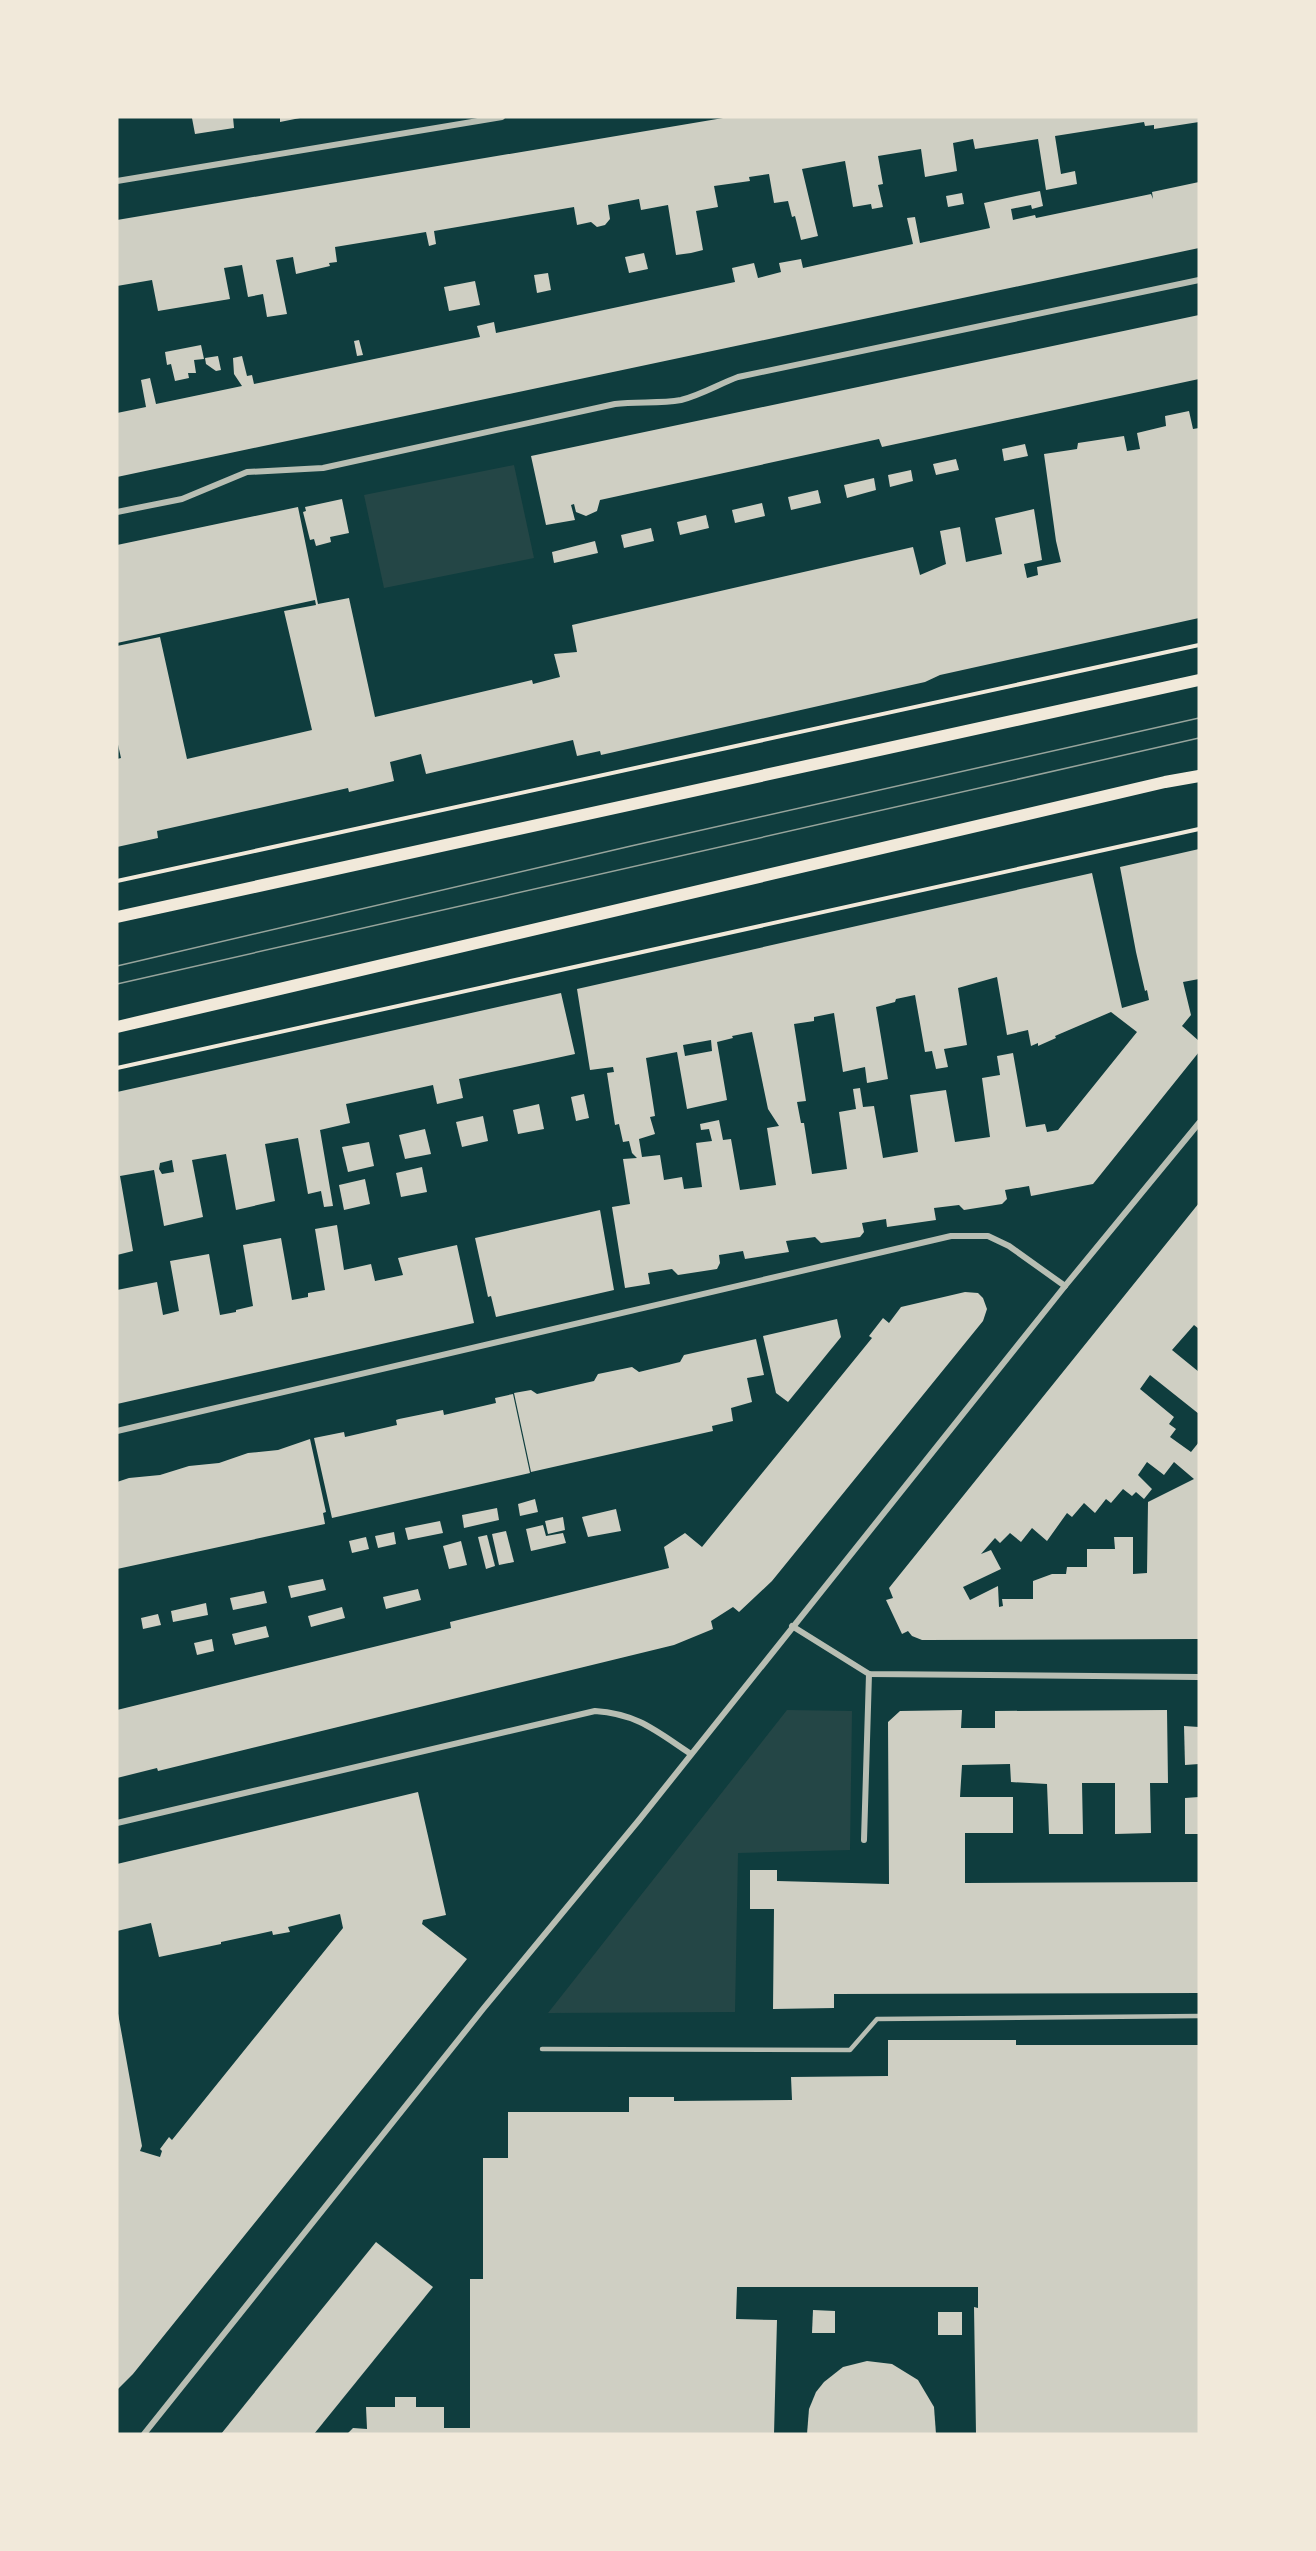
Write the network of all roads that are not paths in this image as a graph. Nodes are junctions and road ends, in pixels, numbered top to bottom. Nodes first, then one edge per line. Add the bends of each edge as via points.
1 (502, 117) edge
2 (117, 181) edge
3 (1199, 280) edge
4 (117, 512) edge
5 (1199, 680) edge
6 (1199, 776) edge
7 (117, 917) edge
8 (117, 1027) edge
9 (1199, 1124) edge
10 (1065, 1286) junction
11 (117, 1431) edge
12 (792, 1626) junction
13 (869, 1674) junction
14 (1199, 1677) edge
15 (691, 1754) junction
16 (117, 1823) edge
17 (864, 1840) dead end
18 (1199, 2016) edge
19 (542, 2049) dead end
20 (144, 2434) edge

1 - 2 street
3 - 4 street via 738,377 664,403 615,404 323,468 247,472 182,499
5 - 7 main road
6 - 8 main road
9 - 10 street
10 - 11 street via 1009,1246 988,1236 951,1236
10 - 12 street
12 - 13 street
12 - 15 street
13 - 14 street
13 - 17 street
15 - 16 street via 639,1720 595,1712
15 - 20 street
18 - 19 lane via 877,2019 850,2050

